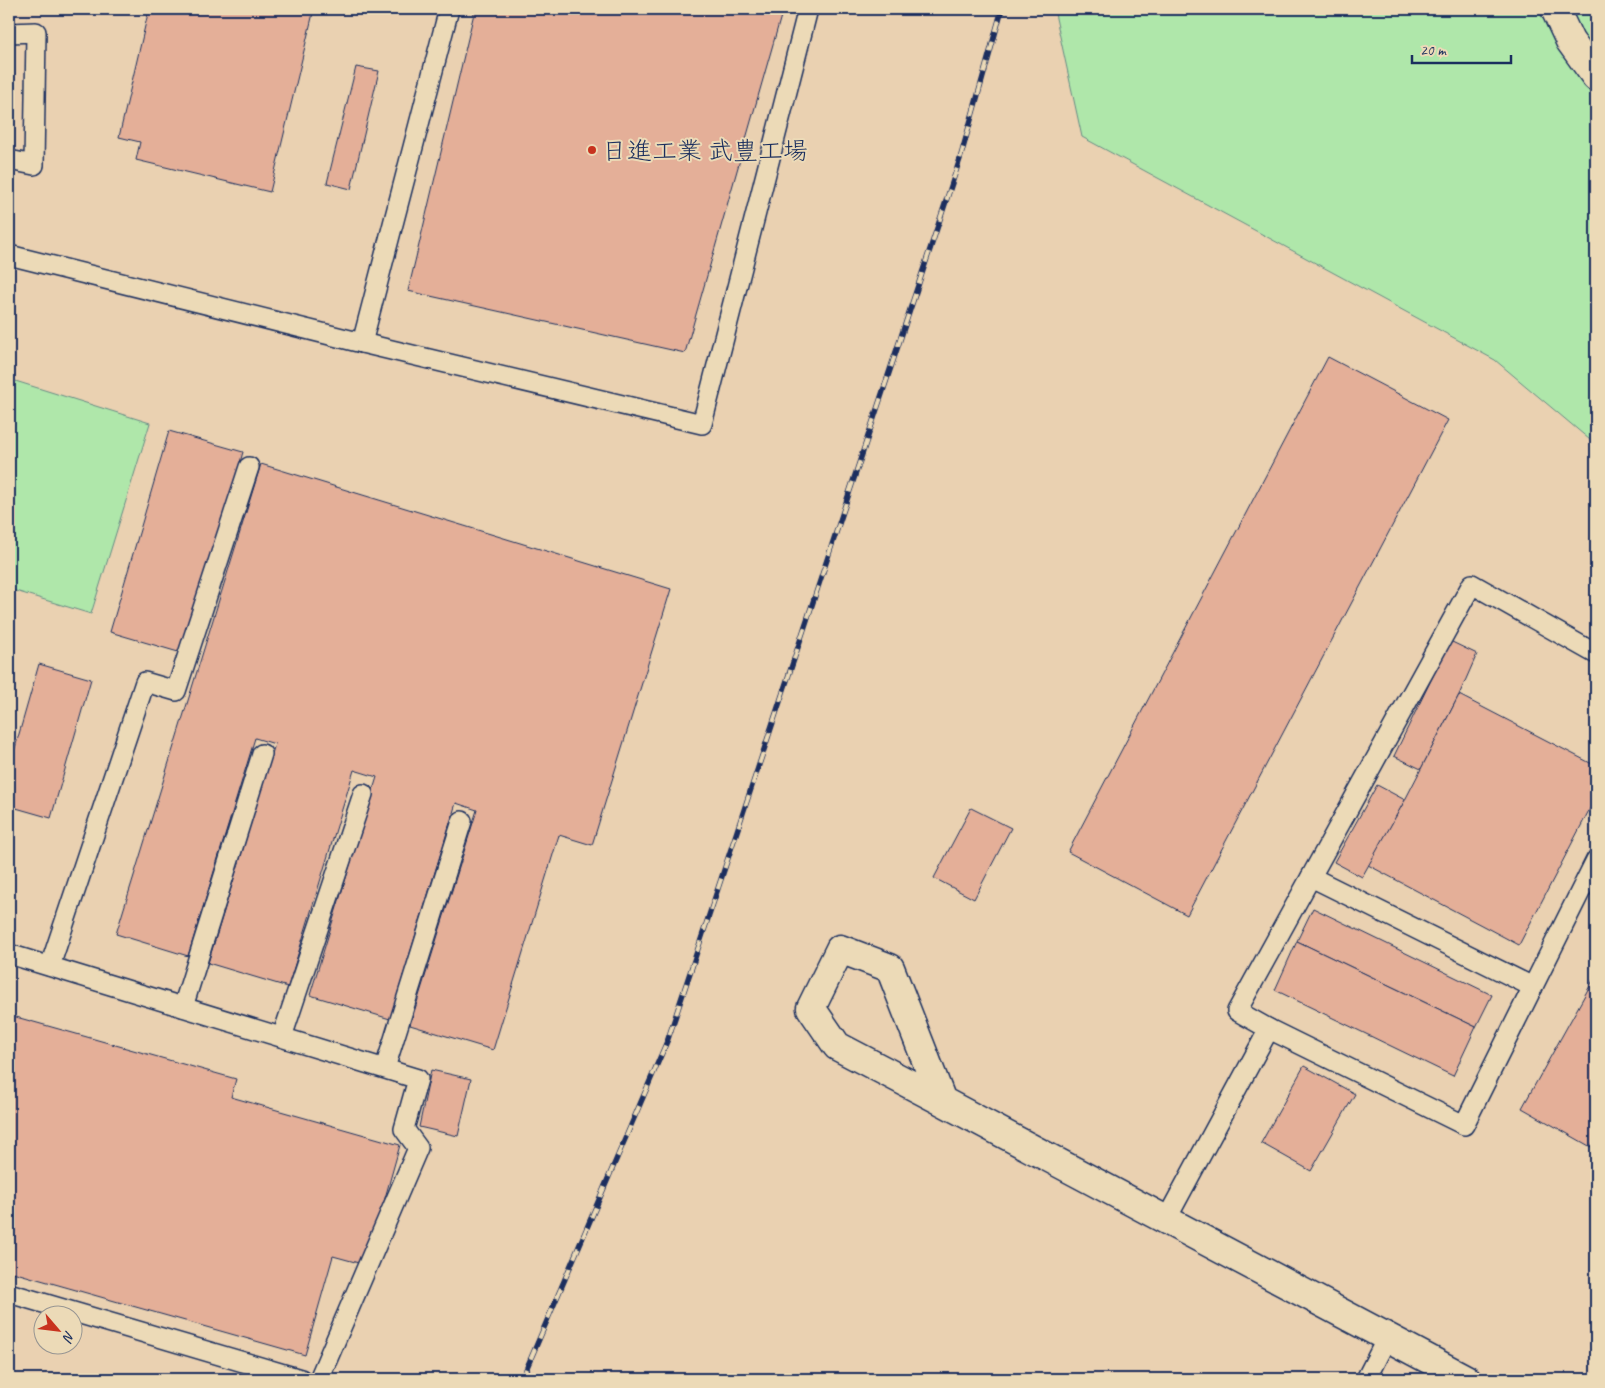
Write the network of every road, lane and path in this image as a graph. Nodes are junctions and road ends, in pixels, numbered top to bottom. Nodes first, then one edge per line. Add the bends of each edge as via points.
1 (449, 9) edge
2 (808, 9) edge
3 (1555, 9) edge
4 (9, 33) edge
5 (1596, 77) edge
6 (9, 160) edge
7 (9, 256) edge
8 (362, 343) junction
9 (249, 467) dead end
10 (1596, 654) edge
11 (262, 754) dead end
12 (363, 794) dead end
13 (462, 821) dead end
14 (1596, 860) edge
15 (1311, 877) junction
16 (9, 954) edge
17 (50, 966) junction
18 (1533, 987) junction
19 (183, 1007) junction
20 (1268, 1029) junction
21 (282, 1037) junction
22 (385, 1068) junction
23 (942, 1101) junction
24 (1166, 1220) junction
25 (9, 1293) edge
26 (1387, 1338) junction
27 (301, 1379) edge
28 (319, 1379) edge
29 (1366, 1379) edge
30 (1466, 1379) edge

1 - 8 lane
2 - 8 lane via 702,424
3 - 5 street via 1570,42
4 - 6 lane via 36,32 34,165
7 - 8 lane
9 - 17 lane via 176,691 145,682
10 - 15 lane via 1472,584
11 - 19 lane
12 - 21 lane
13 - 22 lane
14 - 18 lane
15 - 18 lane
15 - 20 lane via 1237,1012
16 - 17 lane
17 - 19 lane
18 - 20 lane via 1464,1125
19 - 21 lane
20 - 24 lane
21 - 22 lane
22 - 28 lane via 418,1079 404,1129 418,1148
23 - 23 street via 890,968 840,950 811,1008 821,1024 837,1046
23 - 24 street
24 - 26 street
25 - 27 lane
26 - 29 lane
26 - 30 street

